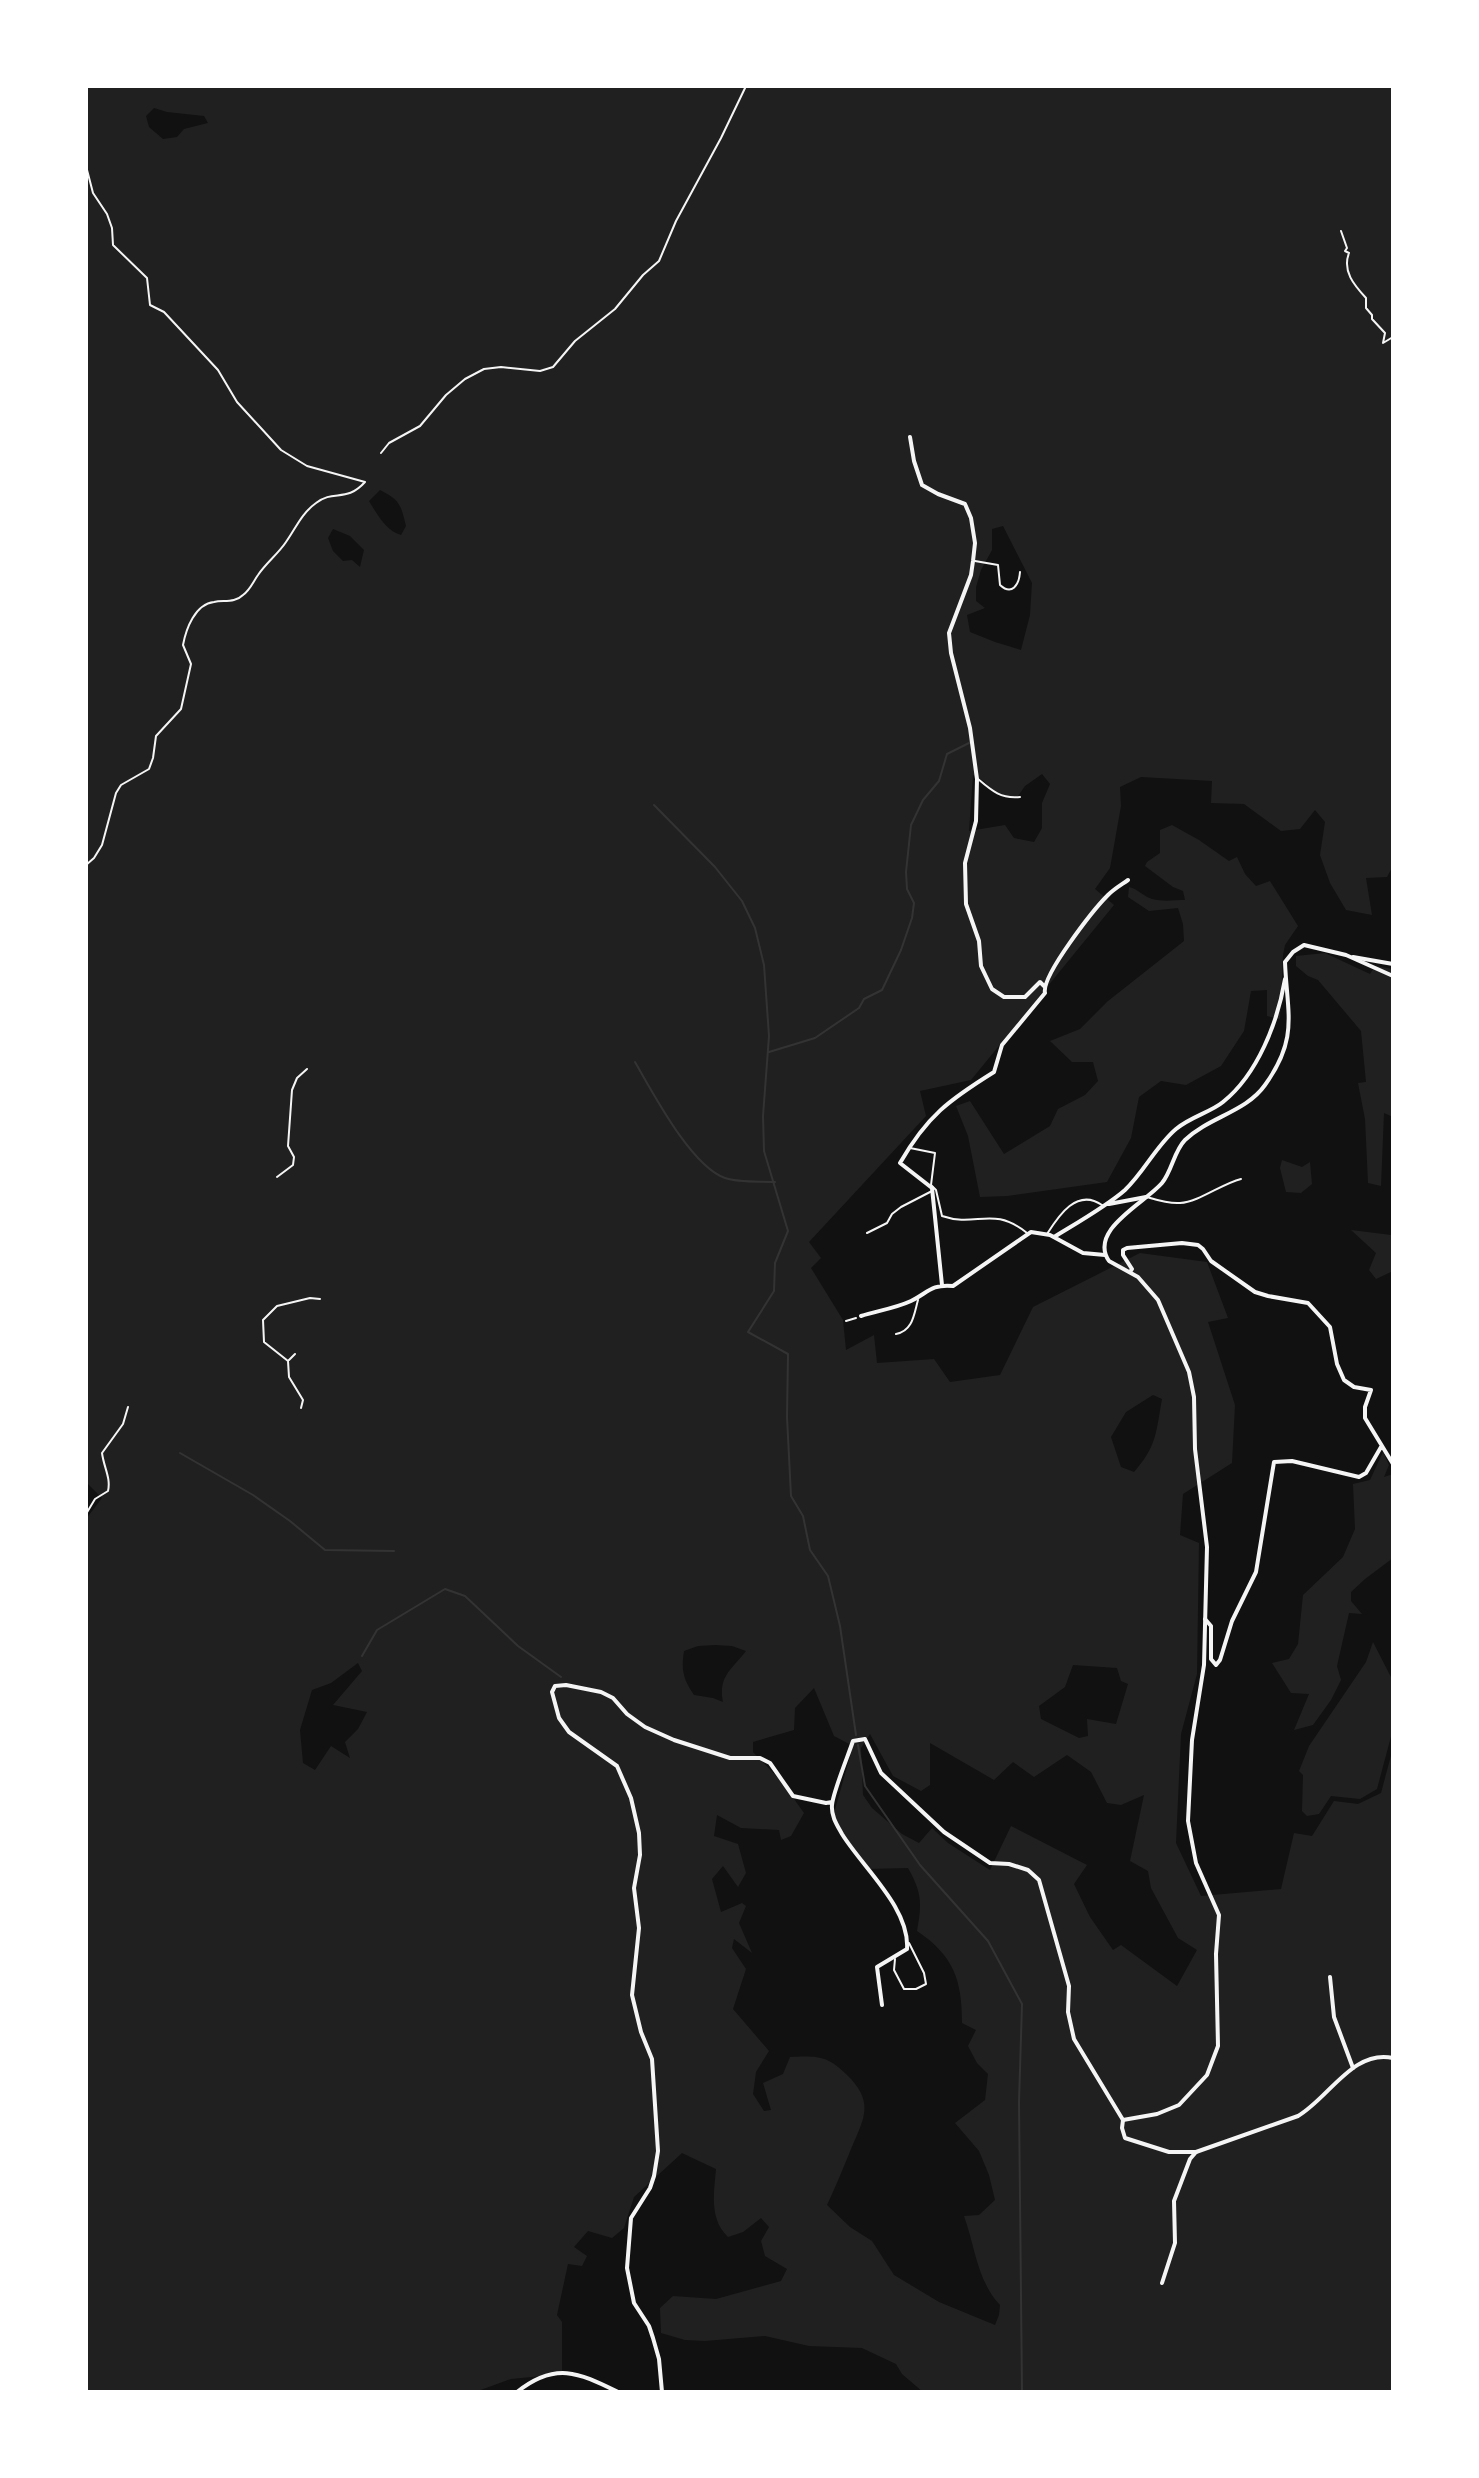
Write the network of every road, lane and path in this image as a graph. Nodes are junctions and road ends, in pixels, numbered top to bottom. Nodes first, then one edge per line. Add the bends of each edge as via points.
1 (746, 86) edge
2 (86, 166) edge
3 (1341, 231) dead end
4 (1393, 337) edge
5 (910, 437) dead end
6 (381, 453) dead end
7 (973, 561) junction
8 (1020, 572) dead end
9 (977, 779) junction
10 (1020, 797) dead end
11 (86, 865) edge
12 (1128, 880) dead end
13 (1346, 955) junction
14 (1393, 964) edge
15 (1286, 976) junction
16 (1393, 976) edge
17 (1044, 986) junction
18 (307, 1069) dead end
19 (909, 1148) junction
20 (277, 1177) dead end
21 (1241, 1179) dead end
22 (932, 1188) junction
23 (1146, 1197) junction
24 (1103, 1205) junction
25 (867, 1233) dead end
26 (1028, 1234) junction
27 (1047, 1234) junction
28 (1054, 1237) junction
29 (1105, 1255) junction
30 (1130, 1272) junction
31 (942, 1285) junction
32 (919, 1295) junction
33 (320, 1299) dead end
34 (861, 1316) joint
35 (846, 1321) dead end
36 (896, 1334) dead end
37 (295, 1354) dead end
38 (288, 1361) junction
39 (128, 1407) dead end
40 (301, 1408) dead end
41 (1381, 1447) junction
42 (1393, 1464) edge
43 (86, 1514) edge
44 (1204, 1618) junction
45 (832, 1802) junction
46 (908, 1942) junction
47 (895, 1956) junction
48 (1330, 1977) dead end
49 (882, 2005) dead end
50 (1393, 2058) edge
51 (1353, 2068) junction
52 (1123, 2120) junction
53 (1196, 2152) junction
54 (1162, 2283) dead end
55 (517, 2392) edge
56 (618, 2392) edge
57 (662, 2392) edge

1 - 6 path via 659,261 615,309 546,371 475,372 420,426
2 - 11 path via 112,228 113,245 147,278 150,305 164,312 218,370 237,402 281,450 307,466 365,482 355,492 319,500 245,594 206,604 194,617 183,645 191,664 181,709 156,736 149,769 116,793 102,845
3 - 4 path via 1353,284 1385,333 1383,343
5 - 7 street via 922,485 965,504 974,538
7 - 8 lane via 998,565 1000,585 1009,590 1017,585
7 - 9 street via 949,633
9 - 10 lane via 998,795
9 - 17 street via 976,821 964,883 981,966 995,993 1004,997 1025,997 1040,982
12 - 17 street via 1101,902
13 - 14 street
13 - 15 street via 1304,945 1285,962
13 - 16 street
15 - 23 street via 1289,1037 1265,1086 1183,1142 1164,1181
15 - 24 street via 1265,1043 1243,1081 1223,1102 1177,1128 1124,1190
17 - 19 street via 1045,993 1002,1045 994,1072 935,1113
18 - 20 path via 292,1090 288,1146 293,1165
19 - 22 street via 900,1163
19 - 22 lane via 935,1153
21 - 23 lane via 1184,1203
22 - 25 lane
22 - 26 lane via 942,1216 1004,1219
22 - 31 street
23 - 24 street
23 - 29 street via 1109,1231
24 - 27 lane via 1085,1200 1066,1207
24 - 28 street
26 - 27 street
26 - 31 street via 953,1286
27 - 28 street
28 - 29 street via 1083,1253
29 - 30 street
30 - 41 street via 1123,1255 1127,1248 1190,1243 1255,1292 1308,1303 1330,1327 1344,1380 1371,1390 1365,1418
30 - 44 street via 1158,1300 1189,1372 1207,1547
31 - 32 street
32 - 34 street
32 - 36 lane via 909,1328
33 - 38 path via 277,1306 263,1320 264,1342
34 - 35 path
37 - 38 path
38 - 40 path via 289,1377 303,1400
39 - 43 path via 123,1424 102,1453 108,1491
41 - 42 street
41 - 44 street via 1359,1477 1292,1461 1274,1462 1256,1572 1216,1665 1211,1659 1211,1626
44 - 52 street via 1188,1821 1196,1863 1219,1915 1218,2046 1207,2075 1179,2105
45 - 46 street via 835,1821 850,1846 898,1910
45 - 52 street via 853,1741 865,1739 881,1773 944,1832 990,1863 1028,1870 1039,1880 1069,1986 1074,2039
45 - 57 street via 793,1796 770,1763 760,1758 730,1758 645,1727 601,1692 566,1685 555,1686 552,1692 569,1732 617,1766 631,1798 641,1845 634,1888 639,1928 632,1995 652,2059 658,2151 650,2188 631,2218 627,2268 634,2303 649,2326 659,2359
46 - 47 street via 907,1949
46 - 47 lane via 926,1984 904,1989 894,1970
47 - 49 street via 877,1967
48 - 51 street via 1334,2017
50 - 51 street via 1379,2056
51 - 53 street via 1298,2116
52 - 53 street via 1125,2138 1169,2152
53 - 54 street via 1174,2201 1175,2243
55 - 56 street via 566,2371

